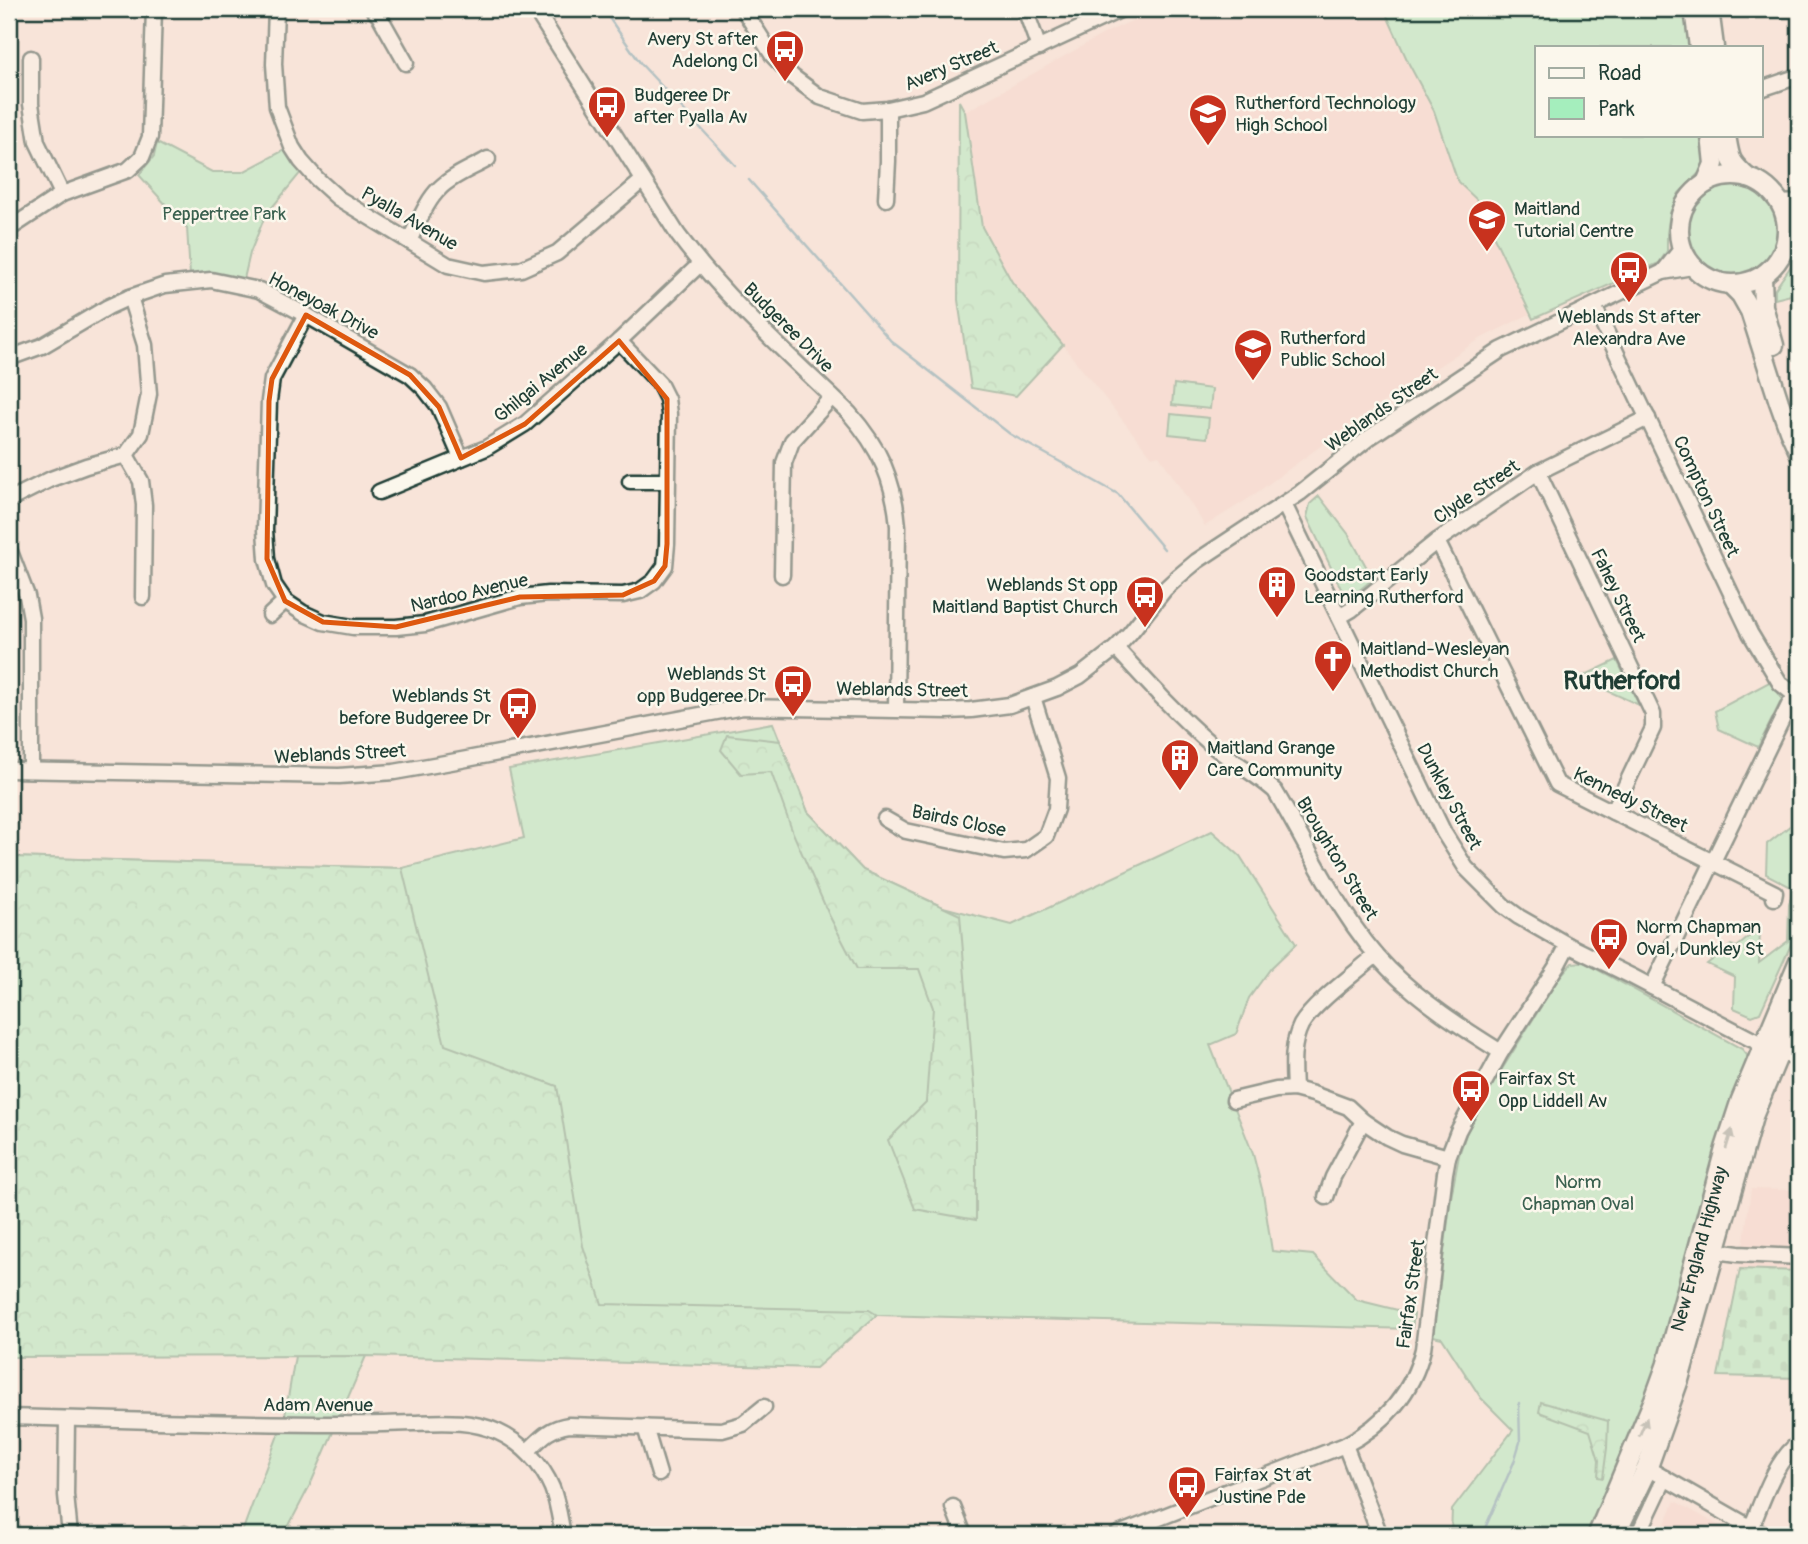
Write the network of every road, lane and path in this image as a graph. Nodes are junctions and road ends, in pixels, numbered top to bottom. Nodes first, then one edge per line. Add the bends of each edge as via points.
1 (154, 9) edge
2 (276, 9) edge
3 (373, 9) edge
4 (536, 9) edge
5 (743, 9) edge
6 (1026, 9) edge
7 (1122, 9) edge
8 (1694, 9) edge
9 (1709, 9) edge
10 (1699, 46) edge
11 (1714, 46) edge
12 (1039, 48) junction
13 (31, 58) dead end
14 (407, 63) dead end
15 (1799, 76) edge
16 (1762, 89) edge
17 (888, 109) junction
18 (1711, 136) edge
19 (1726, 136) edge
20 (488, 159) dead end
21 (1748, 178) junction
22 (643, 180) junction
23 (1706, 183) junction
24 (62, 194) junction
25 (886, 199) dead end
26 (1799, 202) edge
27 (1780, 203) junction
28 (1793, 224) edge
29 (9, 229) edge
30 (409, 241) junction
31 (1682, 248) junction
32 (700, 264) junction
33 (1692, 267) junction
34 (1663, 272) junction
35 (1762, 277) junction
36 (1731, 285) junction
37 (130, 297) junction
38 (1594, 306) junction
39 (306, 315) junction
40 (619, 341) junction
41 (9, 359) edge
42 (832, 397) junction
43 (1648, 418) junction
44 (1799, 421) edge
45 (1799, 452) edge
46 (126, 455) junction
47 (461, 458) junction
48 (1538, 472) junction
49 (630, 481) dead end
50 (667, 481) junction
51 (379, 492) dead end
52 (9, 500) edge
53 (1284, 504) junction
54 (1437, 541) junction
55 (9, 549) edge
56 (782, 575) dead end
57 (142, 597) dead end
58 (285, 601) junction
59 (270, 615) dead end
60 (1339, 617) junction
61 (1116, 648) junction
62 (1797, 694) edge
63 (1033, 697) junction
64 (896, 709) junction
65 (9, 770) edge
66 (31, 770) junction
67 (1613, 812) junction
68 (885, 819) dead end
69 (1714, 862) junction
70 (1774, 898) dead end
71 (1568, 945) junction
72 (1377, 955) junction
73 (1799, 962) edge
74 (1652, 987) junction
75 (1799, 1003) edge
76 (1772, 1047) junction
77 (1501, 1052) junction
78 (1799, 1060) edge
79 (1294, 1089) junction
80 (1234, 1100) dead end
81 (1363, 1121) junction
82 (1448, 1157) junction
83 (1326, 1197) dead end
84 (1704, 1227) junction
85 (1716, 1251) junction
86 (1799, 1257) edge
87 (764, 1407) dead end
88 (9, 1417) edge
89 (67, 1419) junction
90 (645, 1427) junction
91 (1799, 1443) edge
92 (1345, 1445) junction
93 (527, 1451) junction
94 (1647, 1468) junction
95 (659, 1474) dead end
96 (1665, 1478) junction
97 (953, 1507) dead end
98 (1146, 1530) edge
99 (1605, 1531) edge
100 (1757, 1531) edge
101 (70, 1535) edge
102 (563, 1535) edge
103 (964, 1535) edge
104 (1116, 1535) edge
105 (1380, 1535) edge
106 (1638, 1535) edge

1 - 24 street via 150,137 142,157 128,170
2 - 30 street, Pyalla Avenue via 277,107 292,147 338,198
3 - 14 street
4 - 22 street, Budgeree Drive
5 - 17 street, Avery Street via 774,56 820,97 862,111
6 - 12 street
7 - 12 street, Avery Street
8 - 10 main road
9 - 11 main road
12 - 17 street, Avery Street via 923,102
13 - 24 street via 37,142
15 - 16 street
17 - 25 street
18 - 23 main road via 1714,164
19 - 21 main road via 1733,165
20 - 30 street via 439,189
21 - 23 main road via 1728,176
21 - 27 main road
22 - 30 street, Pyalla Avenue via 557,253 521,269 484,273 448,265
22 - 32 street, Budgeree Drive
23 - 31 main road via 1683,209 1678,229
24 - 29 street
26 - 27 street
27 - 28 main road via 1786,220
28 - 35 main road via 1778,262
31 - 33 main road
31 - 34 street, Weblands Street
32 - 40 street, Ghilgai Avenue
32 - 42 street, Budgeree Drive
33 - 34 street, Weblands Street
33 - 36 main road via 1710,280
34 - 38 street, Weblands Street
35 - 36 main road
35 - 44 main road via 1763,306
36 - 45 main road via 1750,310
37 - 39 street, Honeyoak Drive via 165,285 212,280 259,290
37 - 41 street, Honeyoak Drive
37 - 46 street via 145,345 149,394 141,434
38 - 43 street, Compton Street
38 - 53 street, Weblands Street via 1478,365 1362,442
39 - 47 street, Honeyoak Drive via 410,375 439,407
39 - 58 street via 272,379 269,401 267,559 274,585
40 - 47 street, Ghilgai Avenue via 525,424
40 - 50 street, Nardoo Avenue via 659,383 667,399
42 - 56 street via 792,441 784,463
42 - 64 street, Budgeree Drive via 874,445 896,501
43 - 48 street, Clyde Street
43 - 62 street, Compton Street via 1750,633 1780,682
46 - 52 street via 51,479
46 - 57 street via 141,481 144,505
47 - 51 street, Ghilgai Avenue
48 - 54 street, Clyde Street
48 - 67 street, Fahey Street via 1653,714 1653,728
49 - 50 street
50 - 58 street, Nardoo Avenue via 665,566 640,591 520,597 425,624 397,627 323,622
53 - 60 street, Dunkley Street
53 - 61 street, Weblands Street via 1179,576
54 - 60 street, Clyde Street
54 - 67 street, Kennedy Street via 1557,784
55 - 66 street via 31,618
58 - 59 street
60 - 71 street, Dunkley Street via 1444,833 1466,868 1504,906
61 - 63 street, Weblands Street via 1080,676
61 - 72 street, Broughton Street via 1180,717 1276,791 1343,910
62 - 69 street
63 - 64 street, Weblands Street via 971,710
63 - 68 street, Bairds Close via 1058,778 1056,809 1046,836 1026,850 1004,852 906,831
64 - 66 street, Weblands Street via 743,707 367,774
65 - 66 street, Weblands Street
67 - 69 street, Kennedy Street
69 - 70 street, Kennedy Street via 1775,892
69 - 74 street
71 - 74 street, Dunkley Street
71 - 77 street, Fairfax Street
72 - 77 street, Broughton Street via 1424,1000
72 - 79 street via 1301,1026 1295,1042
73 - 76 highway, New England Highway
74 - 76 street, Dunkley Street
75 - 76 highway, New England Highway
76 - 78 street, Dunkley Street
84 -> 76 highway, New England Highway via 1741,1101
76 - 85 highway, New England Highway
77 - 82 street, Fairfax Street
79 - 80 street
79 - 81 street via 1348,1107
81 - 82 street via 1402,1144
81 - 83 street
82 - 92 street, Fairfax Street via 1420,1360 1411,1384 1393,1408 1366,1434
84 - 85 highway
99 -> 84 highway, New England Highway via 1667,1366
85 - 86 street
85 - 94 highway, New England Highway
87 - 90 street via 743,1424 722,1430
88 - 89 street, Adam Avenue
89 - 93 street, Adam Avenue via 460,1422 499,1433
89 - 101 street
90 - 93 street via 557,1427
90 - 95 street
91 - 100 street via 1778,1466
92 - 98 street, Fairfax Street
92 - 105 street
93 - 102 street, Adam Avenue via 552,1489
94 - 96 street
94 - 99 highway, New England Highway
96 - 100 street
96 - 106 street
97 - 103 street
98 - 104 street, Fairfax Street

